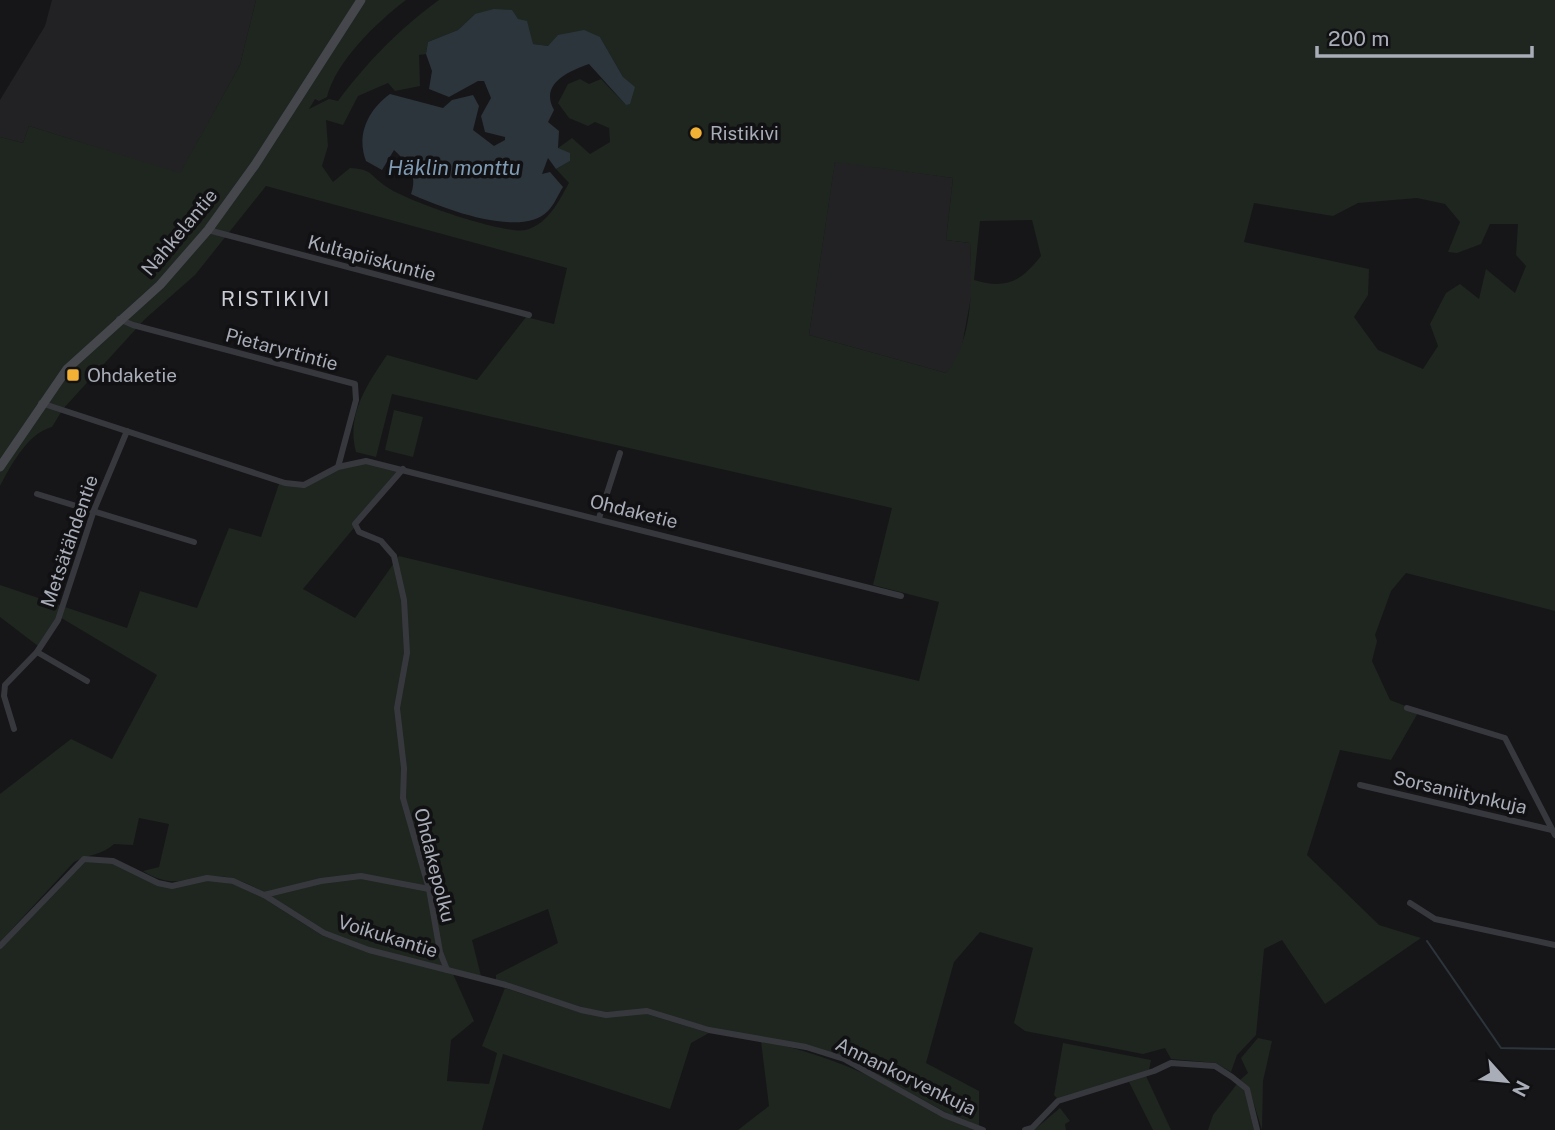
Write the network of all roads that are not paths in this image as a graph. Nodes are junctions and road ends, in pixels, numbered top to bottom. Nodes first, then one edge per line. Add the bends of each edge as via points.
1 (361, 0) edge
2 (208, 230) junction
3 (529, 315) dead end
4 (120, 319) junction
5 (41, 403) junction
6 (127, 431) junction
7 (620, 453) dead end
8 (0, 467) edge
9 (338, 467) junction
10 (403, 470) junction
11 (37, 494) dead end
12 (94, 510) junction
13 (598, 518) junction
14 (194, 542) dead end
15 (901, 596) dead end
16 (37, 652) junction
17 (87, 681) dead end
18 (1407, 708) dead end
19 (14, 729) dead end
20 (1360, 785) dead end
21 (1554, 832) edge
22 (429, 889) junction
23 (264, 895) junction
24 (1410, 903) dead end
25 (1555, 945) edge
26 (0, 946) edge
27 (447, 970) junction
28 (773, 1042) joint
29 (983, 1130) edge
30 (1025, 1130) edge
31 (1257, 1130) edge

1 - 2 main road, Nahkelantie
2 - 3 street, Kultapiiskuntie
2 - 4 main road, Nahkelantie via 160,285
4 - 5 main road, Nahkelantie via 67,369
4 - 9 street, Pietaryrtintie via 132,326 355,384 356,400
5 - 6 street, Ohdaketie
5 - 8 main road, Nahkelantie
6 - 9 street, Ohdaketie via 285,482 304,485
6 - 12 street, Metsätähdentie
7 - 13 street
9 - 10 street, Ohdaketie via 366,461
10 - 13 street, Ohdaketie
10 - 22 street, Ohdakepolku via 355,524 359,532 381,541 394,556 404,600 407,653 397,708 403,798
11 - 12 street
12 - 14 street
12 - 16 street, Metsätähdentie via 62,611
13 - 15 street, Ohdaketie
16 - 17 street
16 - 19 street, Metsätähdentie via 5,685
18 - 21 street via 1505,738
20 - 21 street, Sorsaniitynkuja
22 - 23 street via 361,876
22 - 27 street, Ohdakepolku
23 - 26 street, Voikukantie via 218,878 172,886 113,861 84,859
23 - 27 street, Voikukantie via 324,933
24 - 25 street via 1435,919
27 - 28 street, Voikukantie via 581,1010 606,1015 647,1011 709,1030
28 - 29 street, Annankorvenkuja via 844,1059 944,1115
30 - 31 street via 1058,1101 1171,1063 1215,1066 1232,1077 1247,1089

